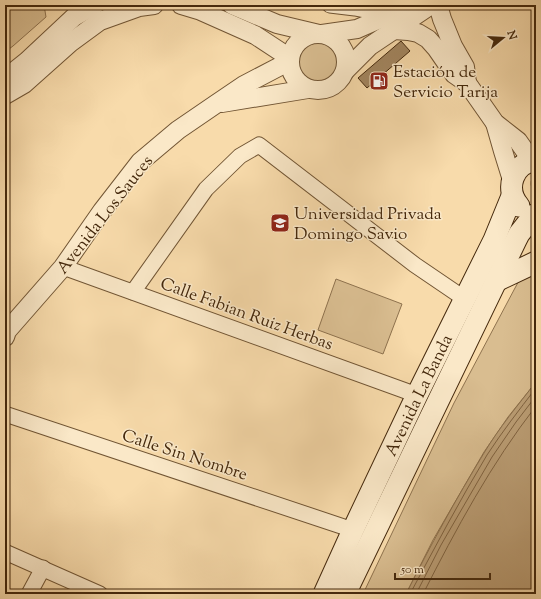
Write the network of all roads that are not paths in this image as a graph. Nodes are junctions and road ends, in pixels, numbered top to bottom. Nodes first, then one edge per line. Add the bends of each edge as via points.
1 (95, 5) edge
2 (154, 5) edge
3 (181, 5) edge
4 (232, 5) edge
5 (330, 5) edge
6 (406, 5) edge
7 (431, 5) edge
8 (438, 5) edge
9 (391, 23) junction
10 (320, 34) junction
11 (290, 59) junction
12 (346, 70) junction
13 (5, 77) edge
14 (467, 83) junction
15 (308, 89) junction
16 (5, 95) edge
17 (216, 104) junction
18 (495, 123) junction
19 (534, 160) edge
20 (512, 188) junction
21 (535, 215) edge
22 (536, 262) edge
23 (63, 267) junction
24 (496, 281) junction
25 (134, 292) junction
26 (465, 300) junction
27 (5, 337) edge
28 (417, 395) junction
29 (5, 414) edge
30 (353, 530) junction
31 (5, 552) edge
32 (42, 568) junction
33 (29, 594) edge
34 (100, 594) edge
35 (324, 594) edge
36 (345, 594) edge

1 - 13 street via 74,17 27,61
2 - 16 street via 139,7 100,21 70,43 24,84
3 - 11 street via 255,35
4 - 10 street via 276,24
5 - 9 street via 355,8
6 - 9 street
7 - 9 street
8 - 14 street via 453,46 465,67
9 - 10 street
9 - 12 street
9 - 14 street via 428,39 454,74
10 - 11 street via 300,41
10 - 12 street via 332,37 339,43 347,60
11 - 15 street via 294,78
11 - 17 street, Avenida Los Sauces
12 - 15 street via 336,85 327,90
14 - 18 street
15 - 17 street, Avenida Los Sauces
17 - 23 street, Avenida Los Sauces via 178,130 140,162
18 - 19 street via 518,140
18 - 20 street
19 - 20 main road, Avenida La Banda via 516,171
20 - 21 main road via 516,202 521,208
20 - 26 main road, Avenida La Banda via 494,240
21 - 24 main road, Avenida La Banda via 519,234
22 - 24 main road
23 - 25 street, Calle Fabian Ruiz Herbas
23 - 27 street, Avenida Los Sauces via 7,330
24 - 36 main road, Avenida La Banda
25 - 26 street via 206,189 240,156 260,146 415,265
25 - 28 street, Calle Fabian Ruiz Herbas
26 - 28 main road, Avenida La Banda
28 - 30 main road, Avenida La Banda
29 - 30 street, Calle Sin Nombre
30 - 35 main road, Avenida La Banda
31 - 32 street
32 - 33 street
32 - 34 street

